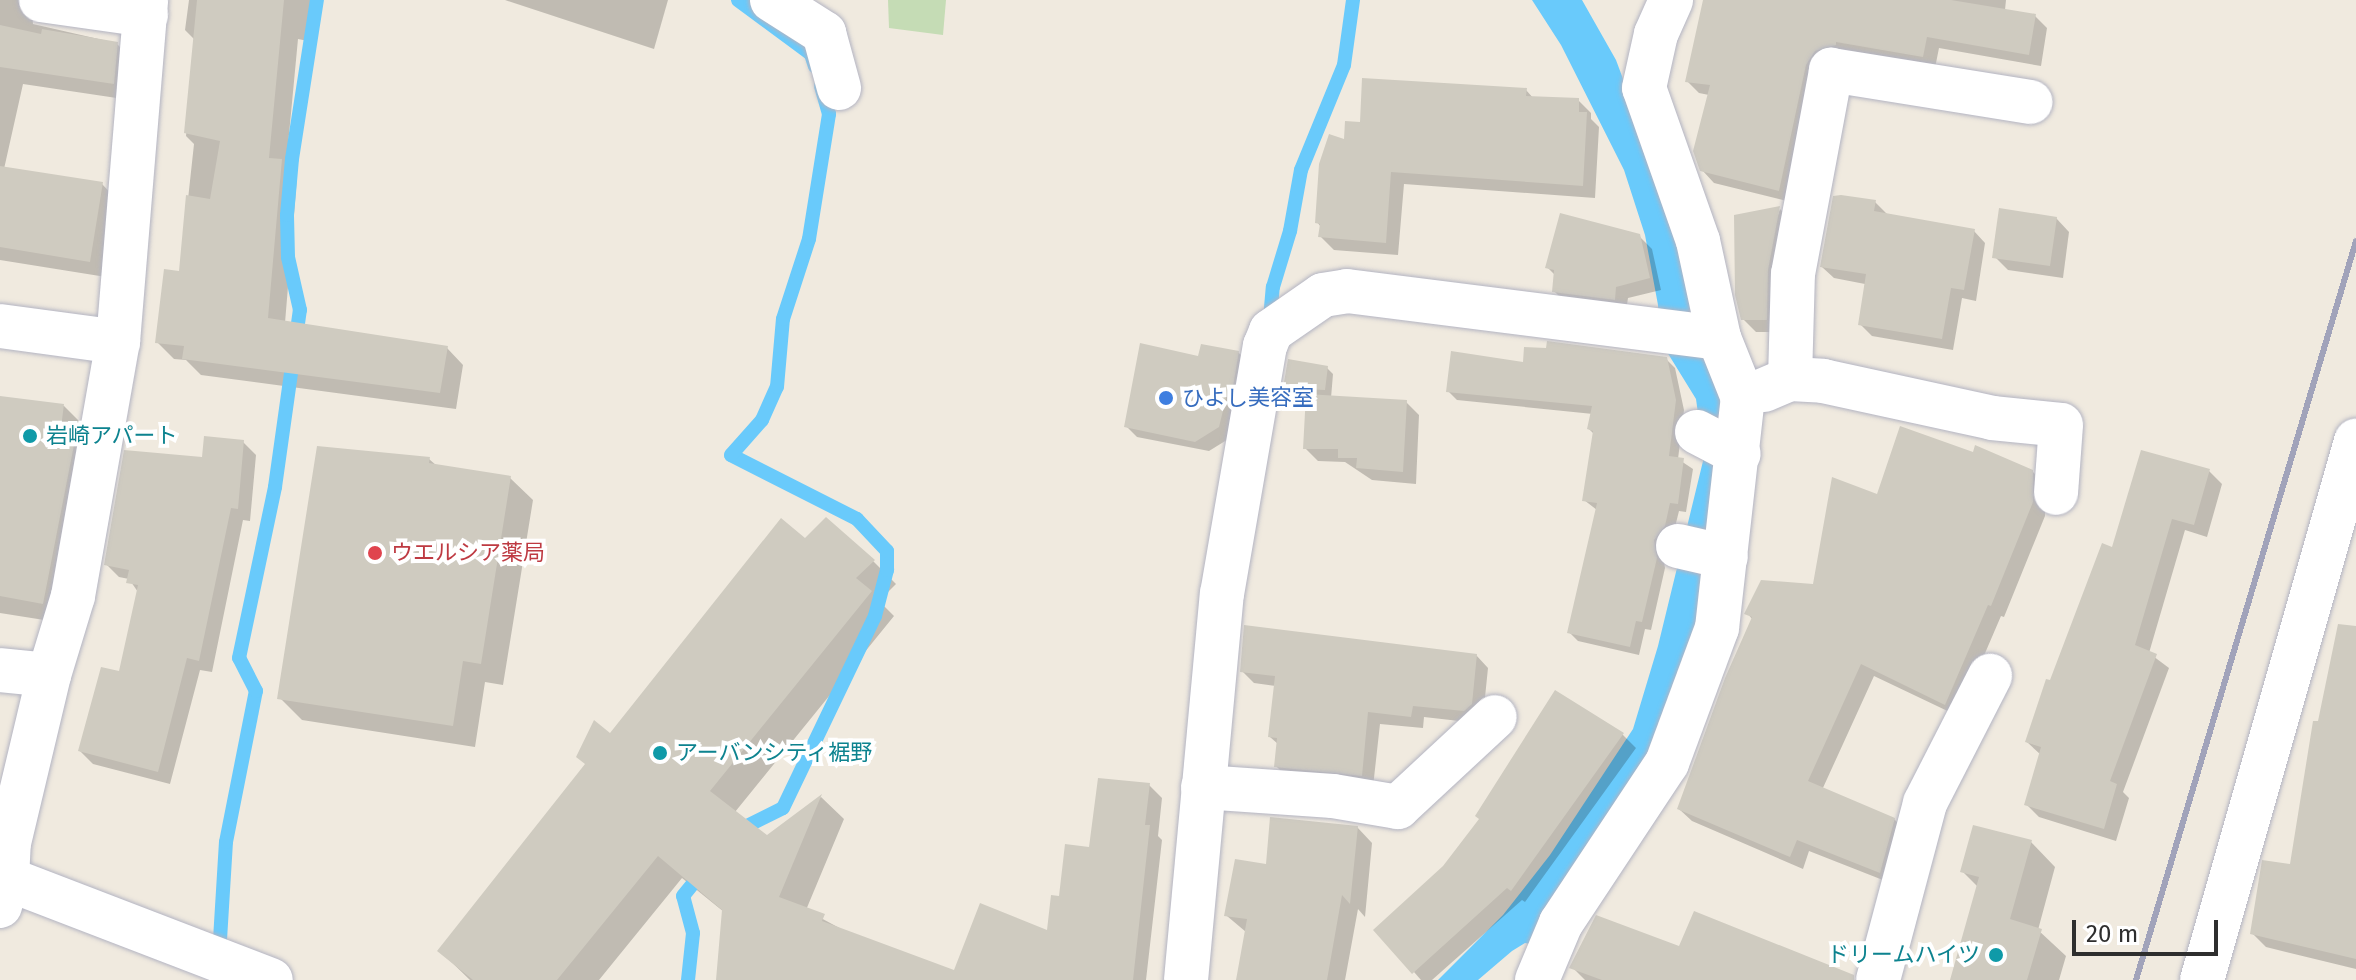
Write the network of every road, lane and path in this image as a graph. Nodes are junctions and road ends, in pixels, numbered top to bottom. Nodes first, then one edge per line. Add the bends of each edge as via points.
1 (41, 0) edge
2 (772, 0) edge
3 (1671, 0) edge
4 (146, 8) edge
5 (839, 88) dead end
6 (2030, 102) dead end
7 (0, 326) edge
8 (1719, 338) junction
9 (118, 342) junction
10 (1790, 379) junction
11 (1743, 398) junction
12 (1697, 432) dead end
13 (2356, 441) edge
14 (1739, 454) junction
15 (2056, 493) dead end
16 (1678, 546) dead end
17 (1726, 557) junction
18 (0, 670) edge
19 (49, 675) junction
20 (1990, 676) dead end
21 (1495, 717) dead end
22 (1203, 787) junction
23 (2, 887) edge
24 (233, 966) edge
25 (1186, 980) edge
26 (1537, 980) edge
27 (1878, 980) edge
28 (2202, 980) edge

1 - 4 street
2 - 5 street via 824,33
3 - 8 street via 1656,34 1644,88 1698,241
4 - 9 street
6 - 10 street via 1831,70 1793,274
7 - 9 street
8 - 11 street
8 - 22 street via 1347,291 1323,295 1271,331 1222,594
9 - 19 street via 73,596
10 - 11 street
10 - 15 street via 1823,381 1992,418 2061,425
11 - 14 street
12 - 14 street
13 - 28 street
14 - 17 street
16 - 17 street
17 - 26 street via 1717,628 1667,763 1561,923
18 - 19 street
19 - 23 street
20 - 27 street via 1925,803
21 - 22 street via 1398,807 1333,796
22 - 25 street
23 - 24 street

